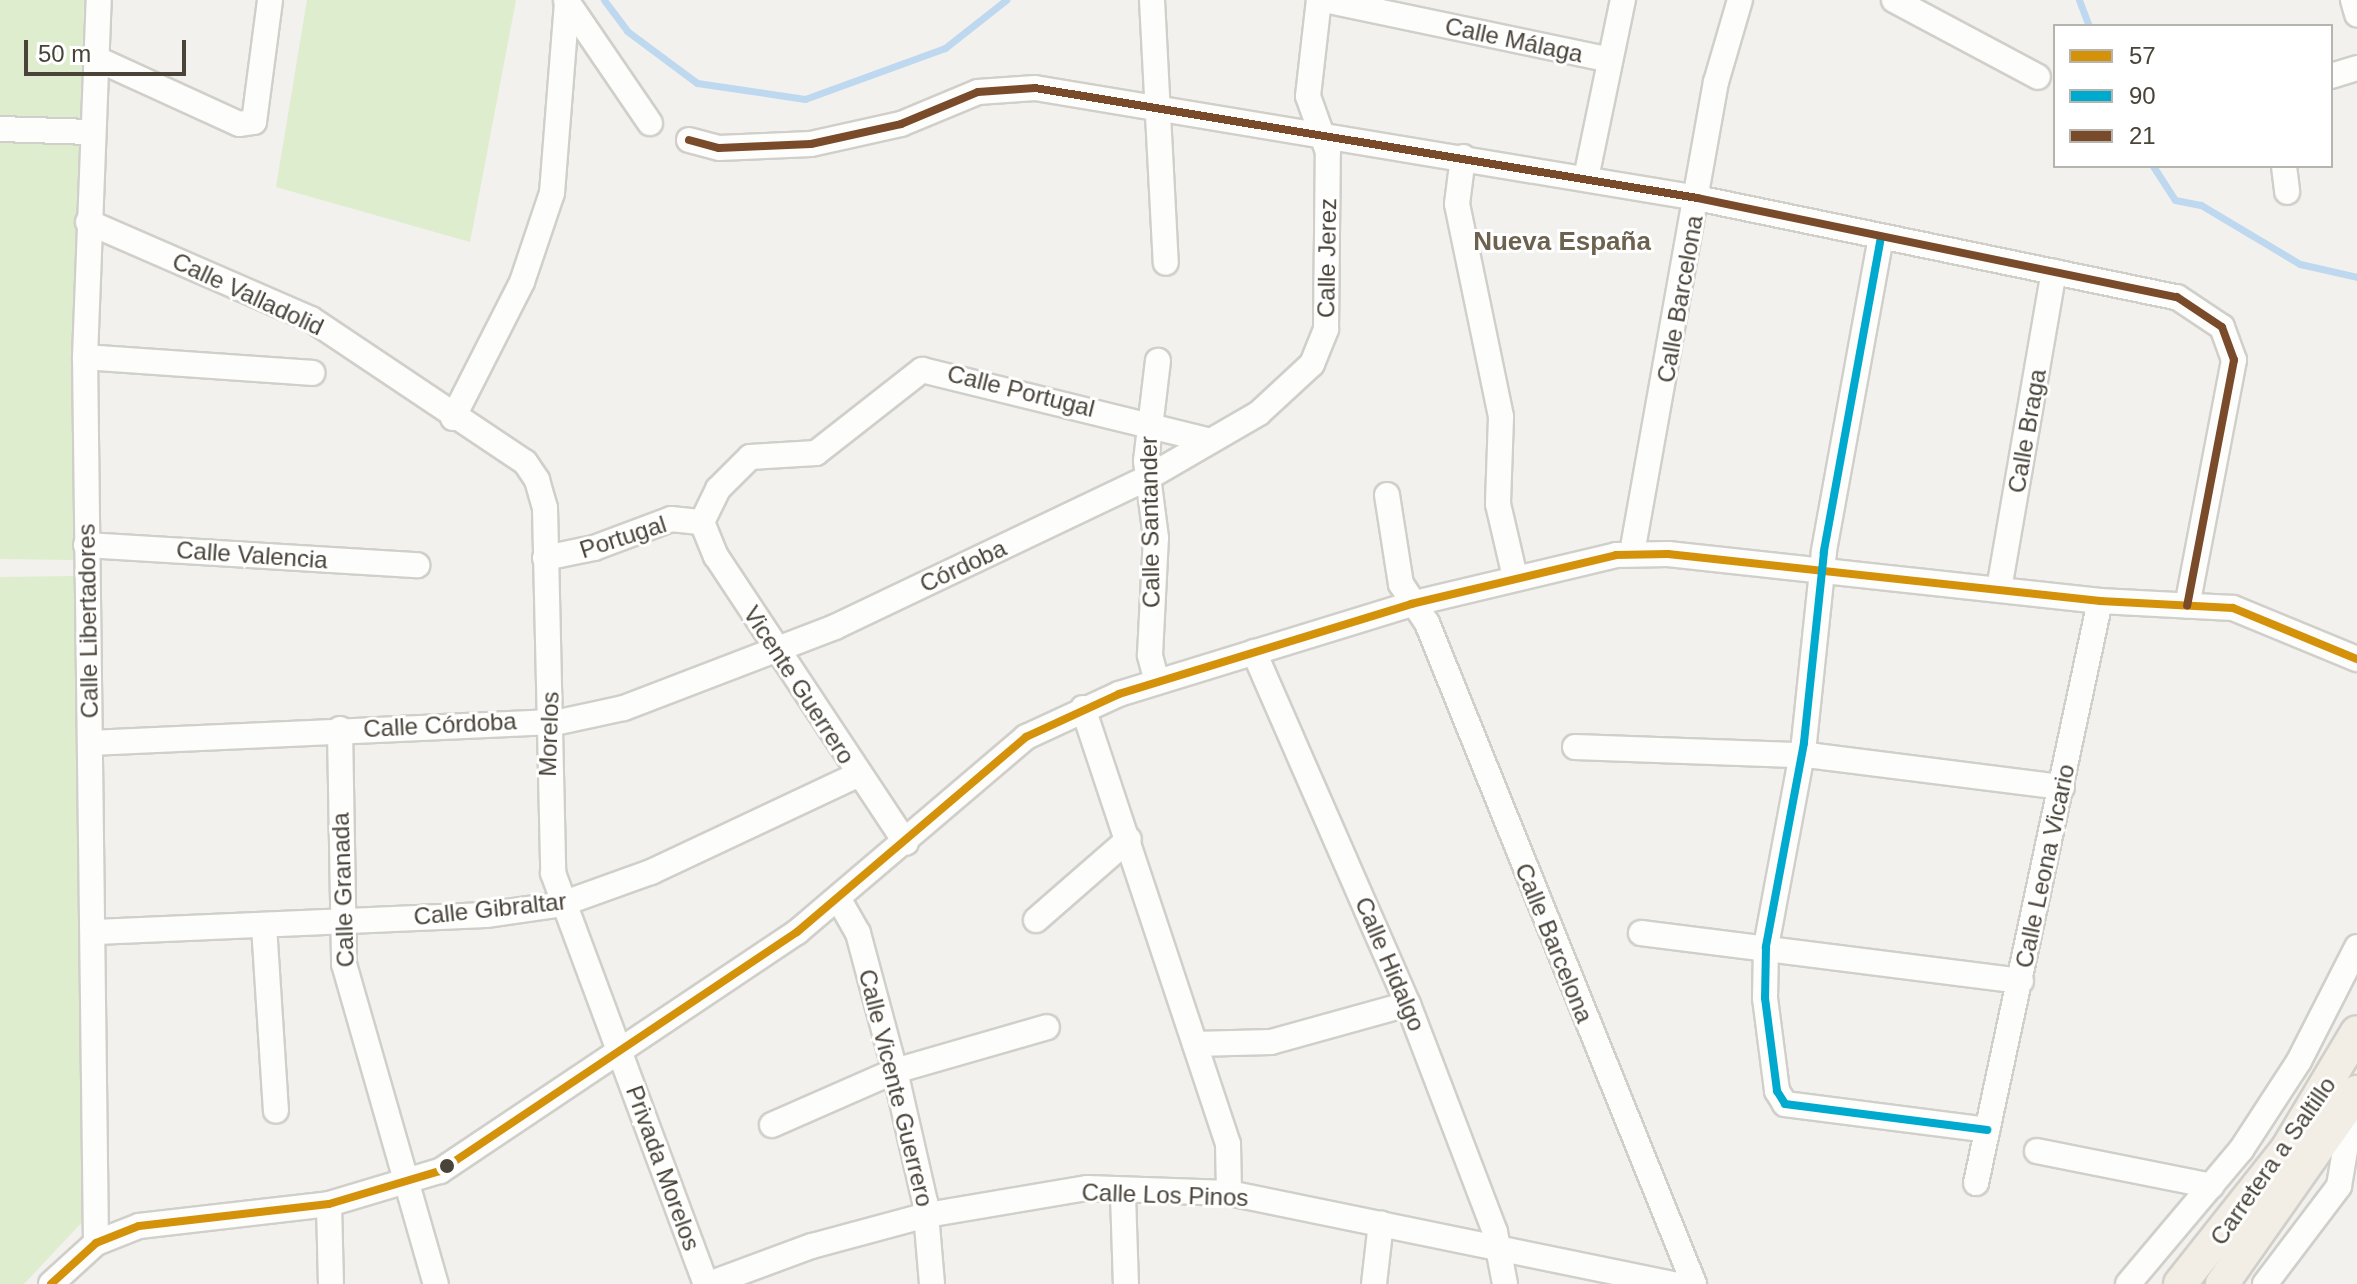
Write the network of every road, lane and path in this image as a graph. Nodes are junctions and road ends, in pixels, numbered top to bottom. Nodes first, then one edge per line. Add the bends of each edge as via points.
1 (99, 0) edge
2 (270, 0) edge
3 (567, 0) edge
4 (1152, 0) edge
5 (1321, 0) edge
6 (1623, 0) edge
7 (1740, 0) edge
8 (1894, 0) edge
9 (2353, 0) edge
10 (2357, 14) edge
11 (97, 59) junction
12 (1610, 60) junction
13 (2357, 68) edge
14 (2333, 75) edge
15 (2038, 77) dead end
16 (1161, 114) junction
17 (650, 123) dead end
18 (0, 129) edge
19 (80, 132) junction
20 (1322, 135) junction
21 (689, 140) dead end
22 (1463, 157) junction
23 (2284, 168) edge
24 (1586, 178) junction
25 (2287, 192) dead end
26 (1697, 198) junction
27 (88, 222) junction
28 (1881, 237) junction
29 (1166, 263) dead end
30 (2054, 272) junction
31 (85, 357) junction
32 (1158, 361) dead end
33 (312, 373) dead end
34 (453, 418) junction
35 (1149, 422) junction
36 (478, 435) joint
37 (1210, 441) junction
38 (1147, 478) junction
39 (1387, 495) dead end
40 (702, 522) junction
41 (86, 545) junction
42 (1632, 553) junction
43 (545, 558) junction
44 (417, 565) dead end
45 (1822, 566) junction
46 (1515, 577) junction
47 (1999, 589) junction
48 (2100, 601) junction
49 (1411, 604) junction
50 (2187, 606) junction
51 (775, 647) junction
52 (1254, 652) junction
53 (2357, 659) edge
54 (1157, 682) junction
55 (1083, 708) junction
56 (550, 721) junction
57 (340, 729) junction
58 (90, 743) junction
59 (1575, 747) dead end
60 (1802, 758) junction
61 (857, 775) junction
62 (2062, 787) junction
63 (1129, 839) junction
64 (906, 843) junction
65 (838, 898) junction
66 (562, 904) junction
67 (1036, 920) dead end
68 (340, 921) junction
69 (264, 926) junction
70 (96, 932) junction
71 (1641, 933) dead end
72 (1766, 947) junction
73 (2357, 947) edge
74 (2021, 981) junction
75 (1408, 1004) junction
76 (1047, 1027) dead end
77 (2357, 1032) edge
78 (1195, 1044) junction
79 (620, 1053) junction
80 (895, 1071) junction
81 (2356, 1095) edge
82 (276, 1111) dead end
83 (772, 1125) dead end
84 (1987, 1130) junction
85 (2037, 1151) dead end
86 (1976, 1183) dead end
87 (404, 1186) junction
88 (2212, 1186) junction
89 (1229, 1193) junction
90 (1123, 1195) junction
91 (329, 1204) junction
92 (927, 1215) junction
93 (1381, 1223) junction
94 (96, 1243) junction
95 (1498, 1245) junction
96 (61, 1281) edge
97 (331, 1284) edge
98 (436, 1284) edge
99 (708, 1284) edge
100 (932, 1284) edge
101 (1126, 1284) edge
102 (1374, 1284) edge
103 (1505, 1284) edge
104 (1673, 1284) edge
105 (1694, 1284) edge
106 (2128, 1284) edge
107 (2180, 1284) edge
108 (2222, 1284) edge
109 (2265, 1284) edge

1 - 11 street, Calle Libertadores
2 - 11 street via 254,122 239,124
3 - 17 street
3 - 34 street via 552,193 522,282
4 - 16 street
5 - 12 street, Calle Málaga
5 - 20 street, Calle Jerez via 1308,96
6 - 12 street
7 - 26 street, Calle Barcelona via 1716,82
8 - 15 street
9 - 10 street
11 - 19 street, Calle Libertadores
12 - 24 street
13 - 14 street
16 - 20 street
16 - 21 street via 1000,87 901,124 811,144 719,148
16 - 29 street
18 - 19 street
19 - 27 street, Calle Libertadores
20 - 22 street
20 - 37 street, Calle Jerez via 1328,152 1328,303 1321,348 1291,387
22 - 24 street
22 - 46 street via 1457,204 1501,417 1498,504
23 - 25 street
24 - 26 street
26 - 28 street
26 - 42 street, Calle Barcelona
27 - 31 street, Calle Libertadores
27 - 34 street, Calle Valladolid via 311,319
28 - 30 street
28 - 45 street
30 - 47 street, Calle Braga
30 - 50 street via 2177,297 2222,327 2234,360
31 - 33 street
31 - 41 street, Calle Libertadores
32 - 35 street, Calle Santander
34 - 36 street, Calle Valladolid
35 - 37 street, Calle Portugal
35 - 38 street, Calle Santander
35 - 40 street, Calle Portugal via 922,370 816,453 750,457 718,489
36 - 43 street, Morelos via 525,462 537,480
37 - 38 street, Calle Jerez
38 - 51 street, Córdoba via 835,627
38 - 54 street, Calle Santander via 1156,548 1150,655
39 - 49 street
40 - 43 street, Portugal via 671,519 594,548
40 - 51 street, Vicente Guerrero
41 - 44 street, Calle Valencia
41 - 58 street, Calle Libertadores
42 - 45 street
42 - 46 street
43 - 56 street, Morelos
45 - 47 street
45 - 60 street
46 - 49 street
47 - 48 street
48 - 50 street
48 - 62 street, Calle Leona Vicario
49 - 52 street
49 - 105 street, Calle Barcelona via 1427,623
50 - 53 street via 2244,612
51 - 56 street, Calle Córdoba via 650,700
51 - 61 street, Vicente Guerrero
52 - 54 street
52 - 75 street, Calle Hidalgo
54 - 55 street
55 - 63 street
55 - 64 street via 1001,754
56 - 57 street, Calle Córdoba
56 - 66 street, Morelos via 547,833
57 - 58 street, Calle Córdoba
57 - 68 street, Calle Granada
58 - 70 street, Calle Libertadores
59 - 60 street
60 - 62 street
60 - 72 street
61 - 64 street, Vicente Guerrero
61 - 66 street, Calle Gibraltar via 651,872
62 - 74 street, Calle Leona Vicario
63 - 67 street
63 - 78 street
64 - 65 street
65 - 79 street
65 - 80 street, Calle Vicente Guerrero via 858,933
66 - 68 street, Calle Gibraltar
66 - 79 street, Morelos
68 - 69 street, Calle Gibraltar
68 - 87 street, Calle Granada via 350,996
69 - 70 street, Calle Gibraltar
69 - 82 street
70 - 94 street, Calle Libertadores
71 - 72 street
72 - 74 street
72 - 84 street via 1765,998 1781,1100
73 - 88 street via 2299,1061
74 - 84 street, Calle Leona Vicario
75 - 78 street via 1271,1042
75 - 95 street, Calle Hidalgo
76 - 80 street
77 - 107 main road, Carretera a Saltillo via 2287,1149
78 - 89 street via 1231,1157
79 - 87 street via 470,1156
79 - 99 street, Privada Morelos
80 - 83 street
80 - 92 street, Calle Vicente Guerrero
81 - 108 main road, Carretera a Saltillo
81 - 109 street via 2339,1186
84 - 86 street, Calle Leona Vicario
85 - 88 street
87 - 91 street
87 - 98 street, Calle Granada
88 - 106 street
89 - 90 street, Calle Los Pinos
89 - 93 street, Calle Los Pinos
90 - 92 street, Calle Los Pinos via 1087,1188
90 - 101 street
91 - 94 street via 160,1222
91 - 97 street
92 - 99 street, Calle Los Pinos via 812,1246
92 - 100 street, Calle Vicente Guerrero
93 - 95 street, Calle Los Pinos
93 - 102 street
94 - 96 street
95 - 103 street, Calle Hidalgo
95 - 104 street, Calle Los Pinos

